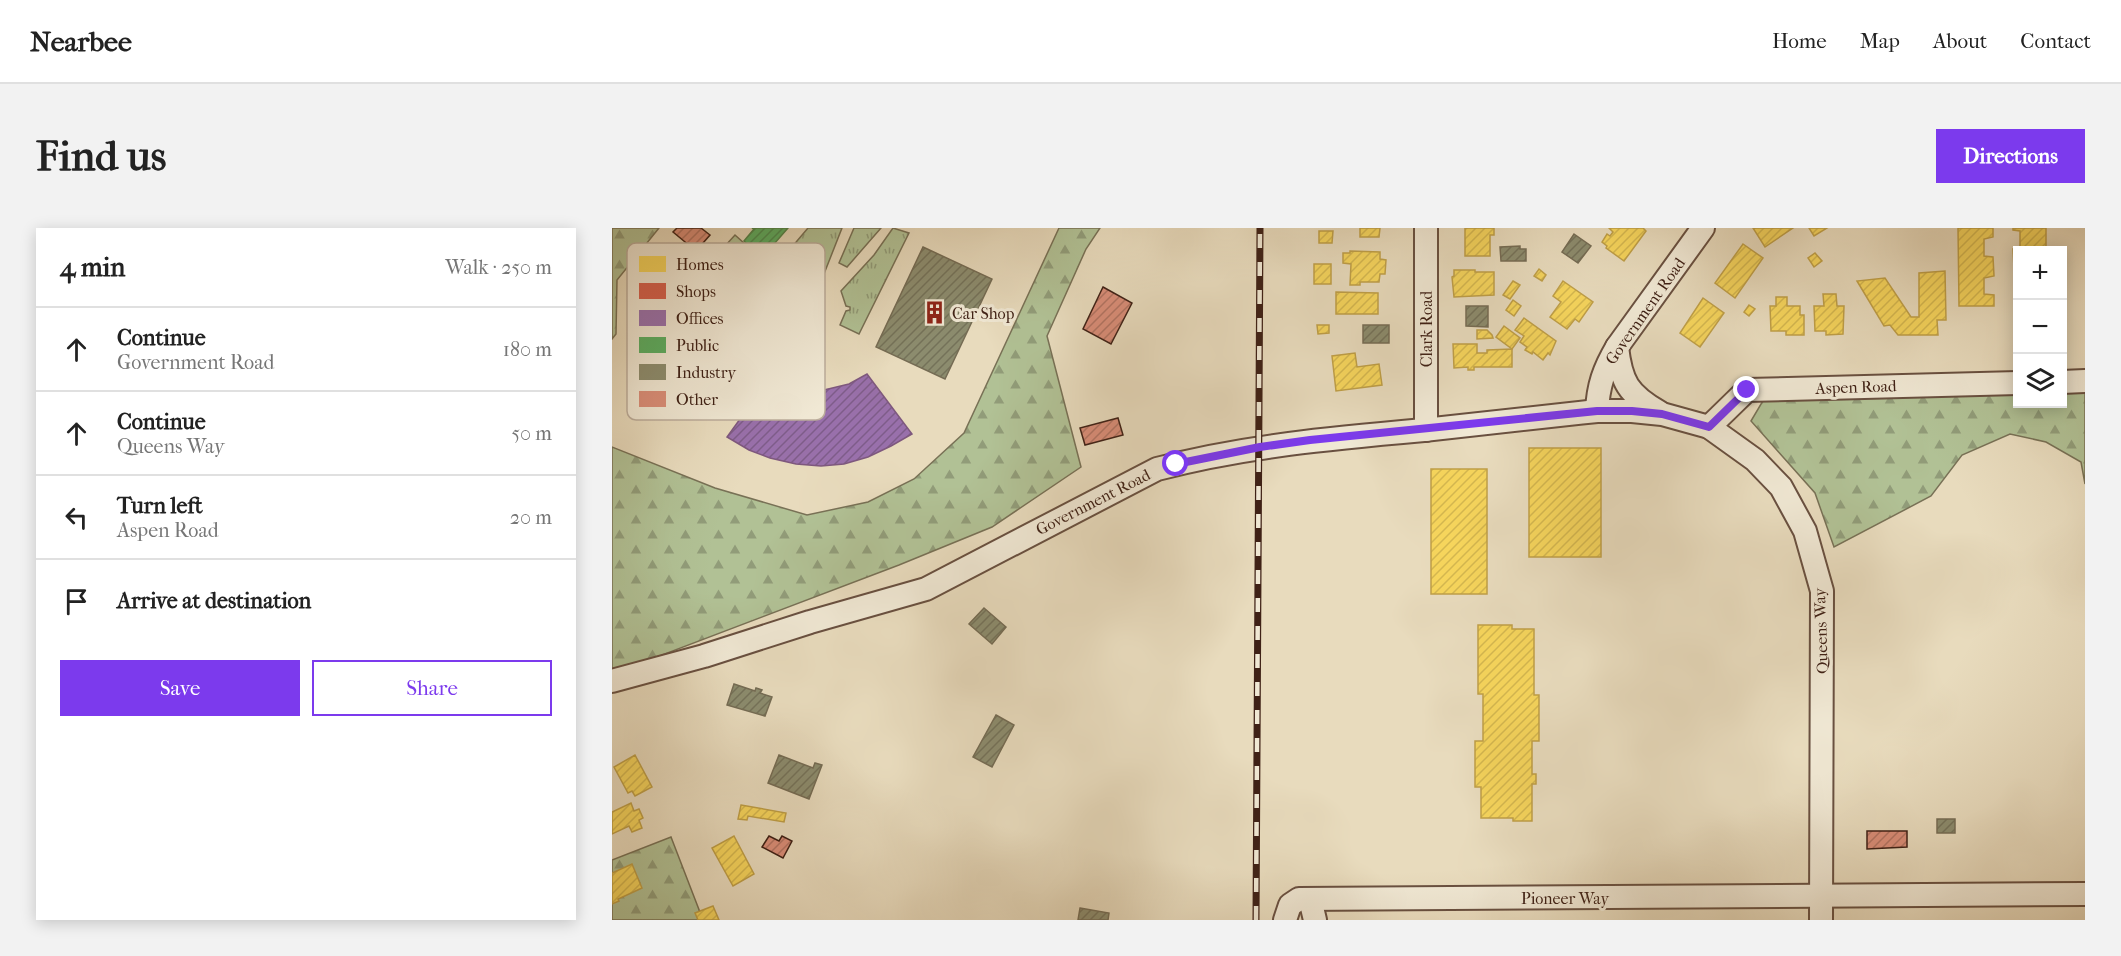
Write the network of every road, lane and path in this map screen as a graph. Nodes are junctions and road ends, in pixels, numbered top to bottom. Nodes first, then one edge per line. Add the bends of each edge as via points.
1 (1426, 228) edge
2 (1703, 228) edge
3 (1617, 347) junction
4 (2085, 381) edge
5 (2067, 382) edge
6 (2013, 383) edge
7 (1597, 411) junction
8 (1662, 414) junction
9 (1709, 427) junction
10 (1426, 430) junction
11 (612, 681) edge
12 (2085, 894) edge
13 (1821, 897) junction
14 (1312, 909) edge
15 (1285, 920) edge
16 (1821, 920) edge

1 - 10 street, Clark Road
2 - 3 street, Government Road
3 - 7 street, Government Road via 1600,382
3 - 8 street via 1626,385 1641,402
4 - 5 street
6 - 9 street, Aspen Road via 1747,390
7 - 8 street, Queens Way
7 - 10 street, Government Road
8 - 9 street, Queens Way
9 - 13 street, Queens Way via 1755,460 1781,487 1805,531 1822,591
10 - 11 street, Government Road via 1260,447 1157,469 926,589
12 - 13 street, Pioneer Way
13 - 14 street, Pioneer Way
13 - 16 street, Queens Way
14 - 15 street, Pioneer Way via 1294,901

